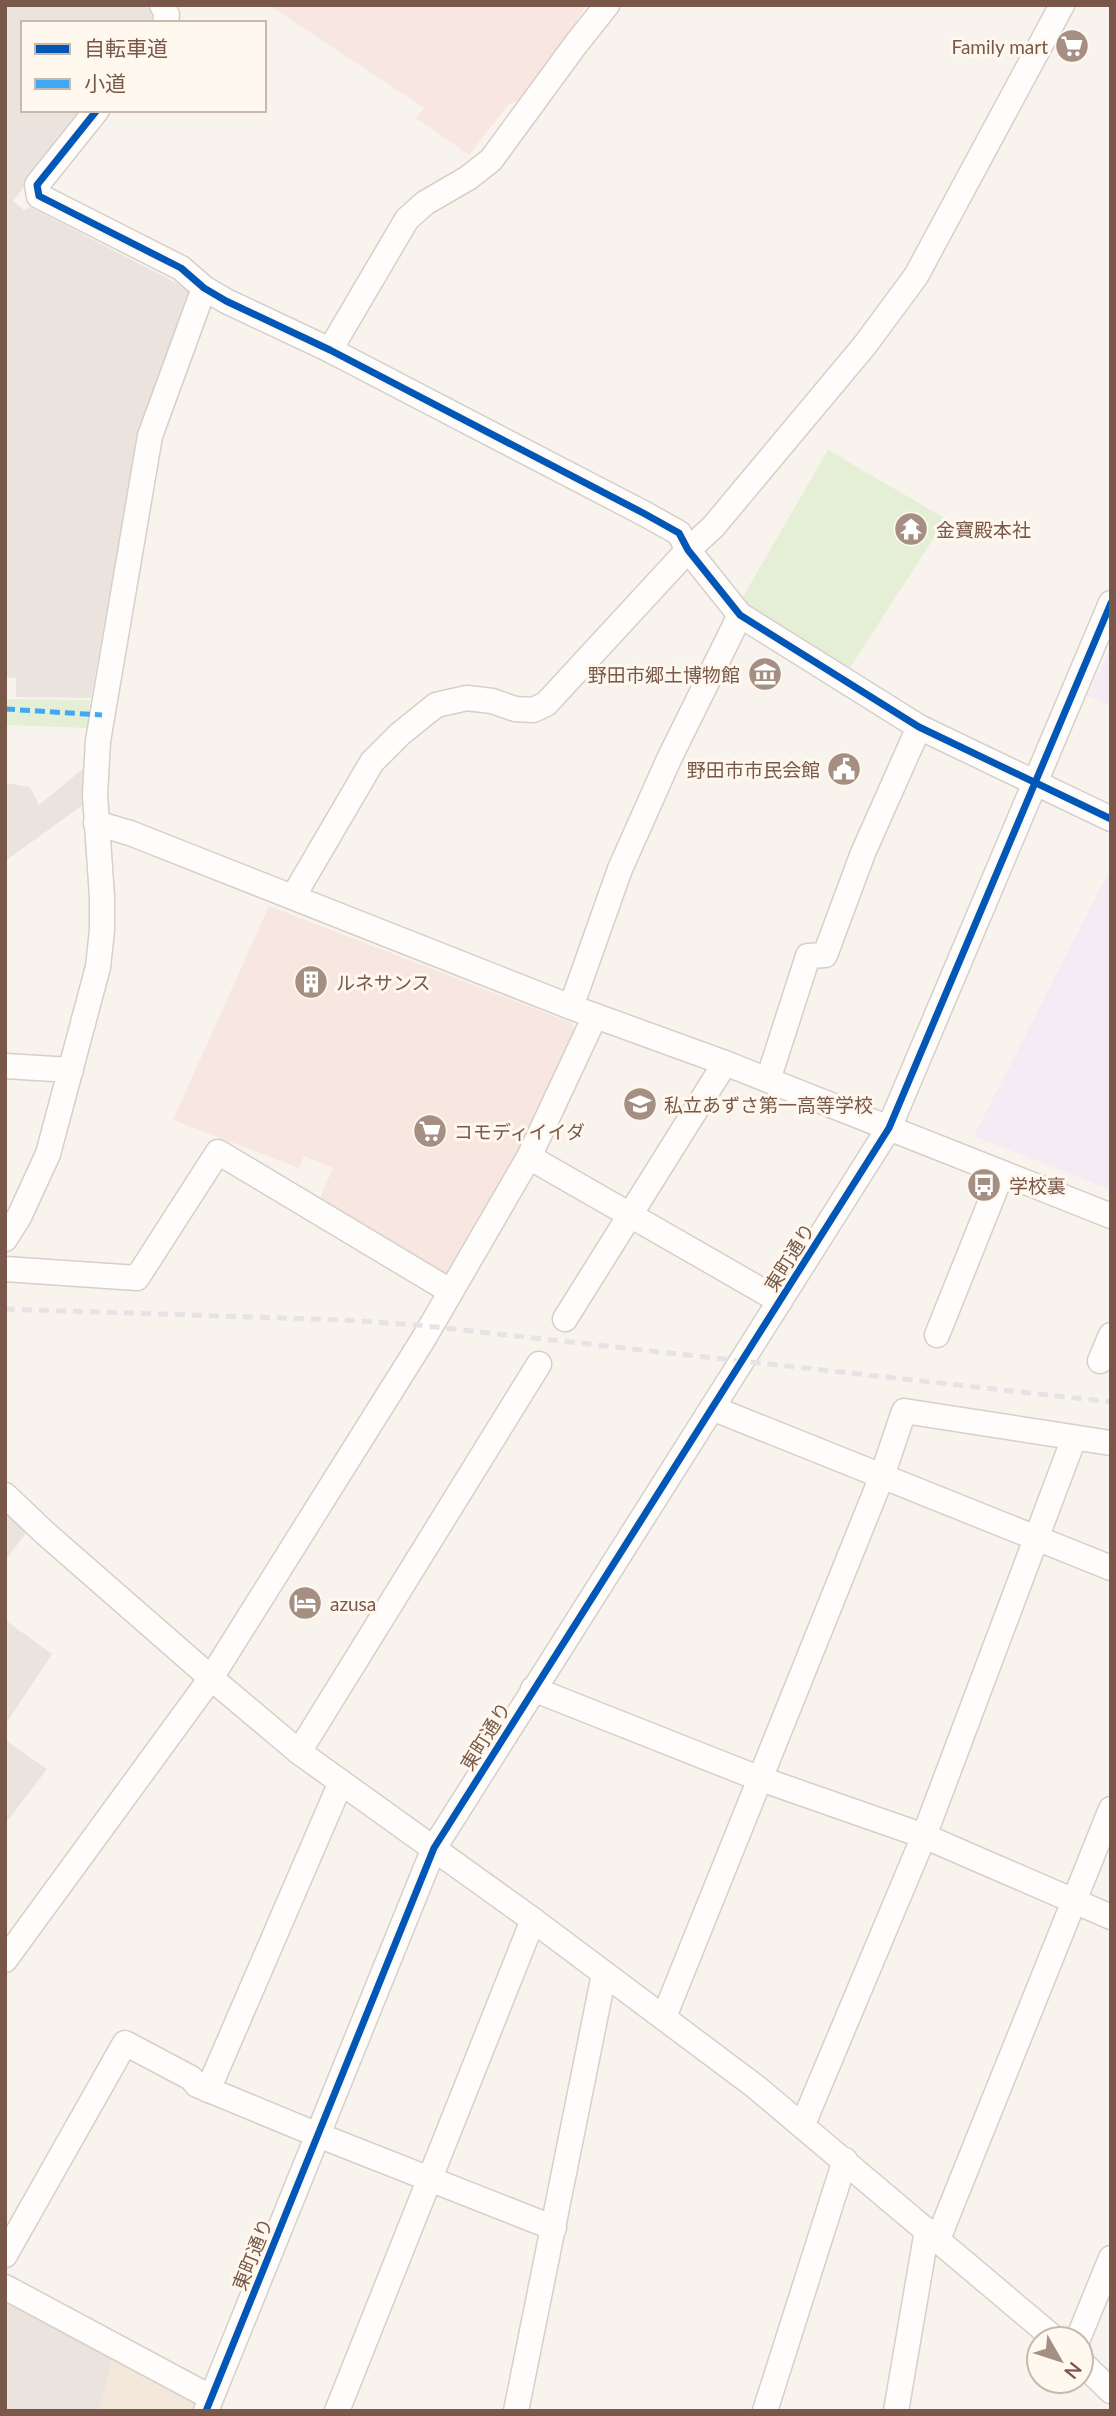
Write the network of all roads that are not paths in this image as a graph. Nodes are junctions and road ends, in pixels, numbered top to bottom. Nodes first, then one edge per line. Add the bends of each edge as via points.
1 (607, 5) edge
2 (1062, 5) edge
3 (95, 112) edge
4 (204, 288) junction
5 (330, 350) junction
6 (688, 550) junction
7 (1111, 603) edge
8 (740, 615) junction
9 (919, 727) junction
10 (1034, 782) junction
11 (1111, 819) edge
12 (96, 824) junction
13 (293, 897) junction
14 (571, 1007) junction
15 (595, 1016) junction
16 (725, 1063) junction
17 (5, 1066) edge
18 (71, 1070) junction
19 (768, 1080) junction
20 (889, 1128) junction
21 (529, 1157) junction
22 (1002, 1173) junction
23 (630, 1216) junction
24 (1111, 1216) edge
25 (5, 1239) edge
26 (5, 1269) edge
27 (450, 1290) junction
28 (780, 1301) junction
29 (565, 1319) dead end
30 (937, 1335) dead end
31 (1111, 1335) edge
32 (1100, 1361) dead end
33 (539, 1364) dead end
34 (712, 1408) junction
35 (1074, 1438) junction
36 (1111, 1443) edge
37 (882, 1476) junction
38 (5, 1495) edge
39 (1037, 1538) junction
40 (1111, 1568) edge
41 (211, 1678) junction
42 (533, 1689) junction
43 (299, 1752) junction
44 (758, 1778) junction
45 (341, 1782) junction
46 (1111, 1809) edge
47 (924, 1836) junction
48 (434, 1848) junction
49 (1073, 1902) junction
50 (1111, 1917) edge
51 (533, 1920) junction
52 (5, 1960) edge
53 (604, 1974) junction
54 (664, 2017) junction
55 (208, 2090) junction
56 (803, 2124) junction
57 (317, 2135) junction
58 (845, 2160) junction
59 (430, 2179) junction
60 (554, 2228) junction
61 (932, 2234) junction
62 (5, 2255) edge
63 (1111, 2258) edge
64 (5, 2287) edge
65 (1039, 2325) edge
66 (1084, 2325) edge
67 (1095, 2376) edge
68 (1111, 2391) edge
69 (209, 2407) edge
70 (337, 2411) edge
71 (516, 2411) edge
72 (765, 2411) edge
73 (896, 2411) edge

1 - 5 street via 491,160 407,219
2 - 6 street via 916,276 865,345 713,527
3 - 4 street via 37,185 39,196 181,268
4 - 5 street
4 - 12 street via 150,436 98,741
5 - 6 street via 645,514 679,533
6 - 8 street
6 - 13 street via 547,704 533,710 515,709 467,698 436,705 400,734 372,762
7 - 10 street, 東町通り
8 - 9 street
8 - 14 street via 620,869
9 - 10 street
9 - 19 street via 863,853 825,955 808,956
10 - 11 street
10 - 20 street, 東町通り
12 - 13 street
12 - 18 street via 102,930 98,967
13 - 14 street
14 - 15 street
15 - 16 street
15 - 21 street
16 - 19 street
16 - 23 street
17 - 18 street
18 - 25 street via 48,1154
19 - 20 street
20 - 22 street
20 - 28 street, 東町通り
21 - 23 street
21 - 27 street
22 - 24 street
22 - 30 street
23 - 28 street
23 - 29 street
26 - 27 street via 137,1278 218,1152
27 - 41 street
28 - 34 street, 東町通り
31 - 32 street
33 - 43 street
34 - 37 street
34 - 42 street, 東町通り
35 - 36 street
35 - 37 street via 904,1410
35 - 39 street
37 - 39 street
37 - 44 street
38 - 41 street
39 - 40 street
39 - 47 street
41 - 43 street
41 - 52 street
42 - 44 street
42 - 48 street, 東町通り
43 - 45 street
44 - 47 street
44 - 54 street
45 - 48 street
45 - 55 street
46 - 49 street
47 - 49 street
47 - 56 street
48 - 51 street
48 - 57 street, 東町通り
49 - 50 street
49 - 61 street
51 - 53 street
51 - 59 street
53 - 54 street
53 - 60 street
54 - 56 street
55 - 57 street
55 - 62 street via 125,2043
56 - 58 street
57 - 59 street
57 - 69 street, 東町通り
58 - 61 street
58 - 72 street
59 - 60 street
59 - 70 street
60 - 71 street
61 - 65 street
61 - 73 street
63 - 66 street
64 - 69 street
67 - 68 street

